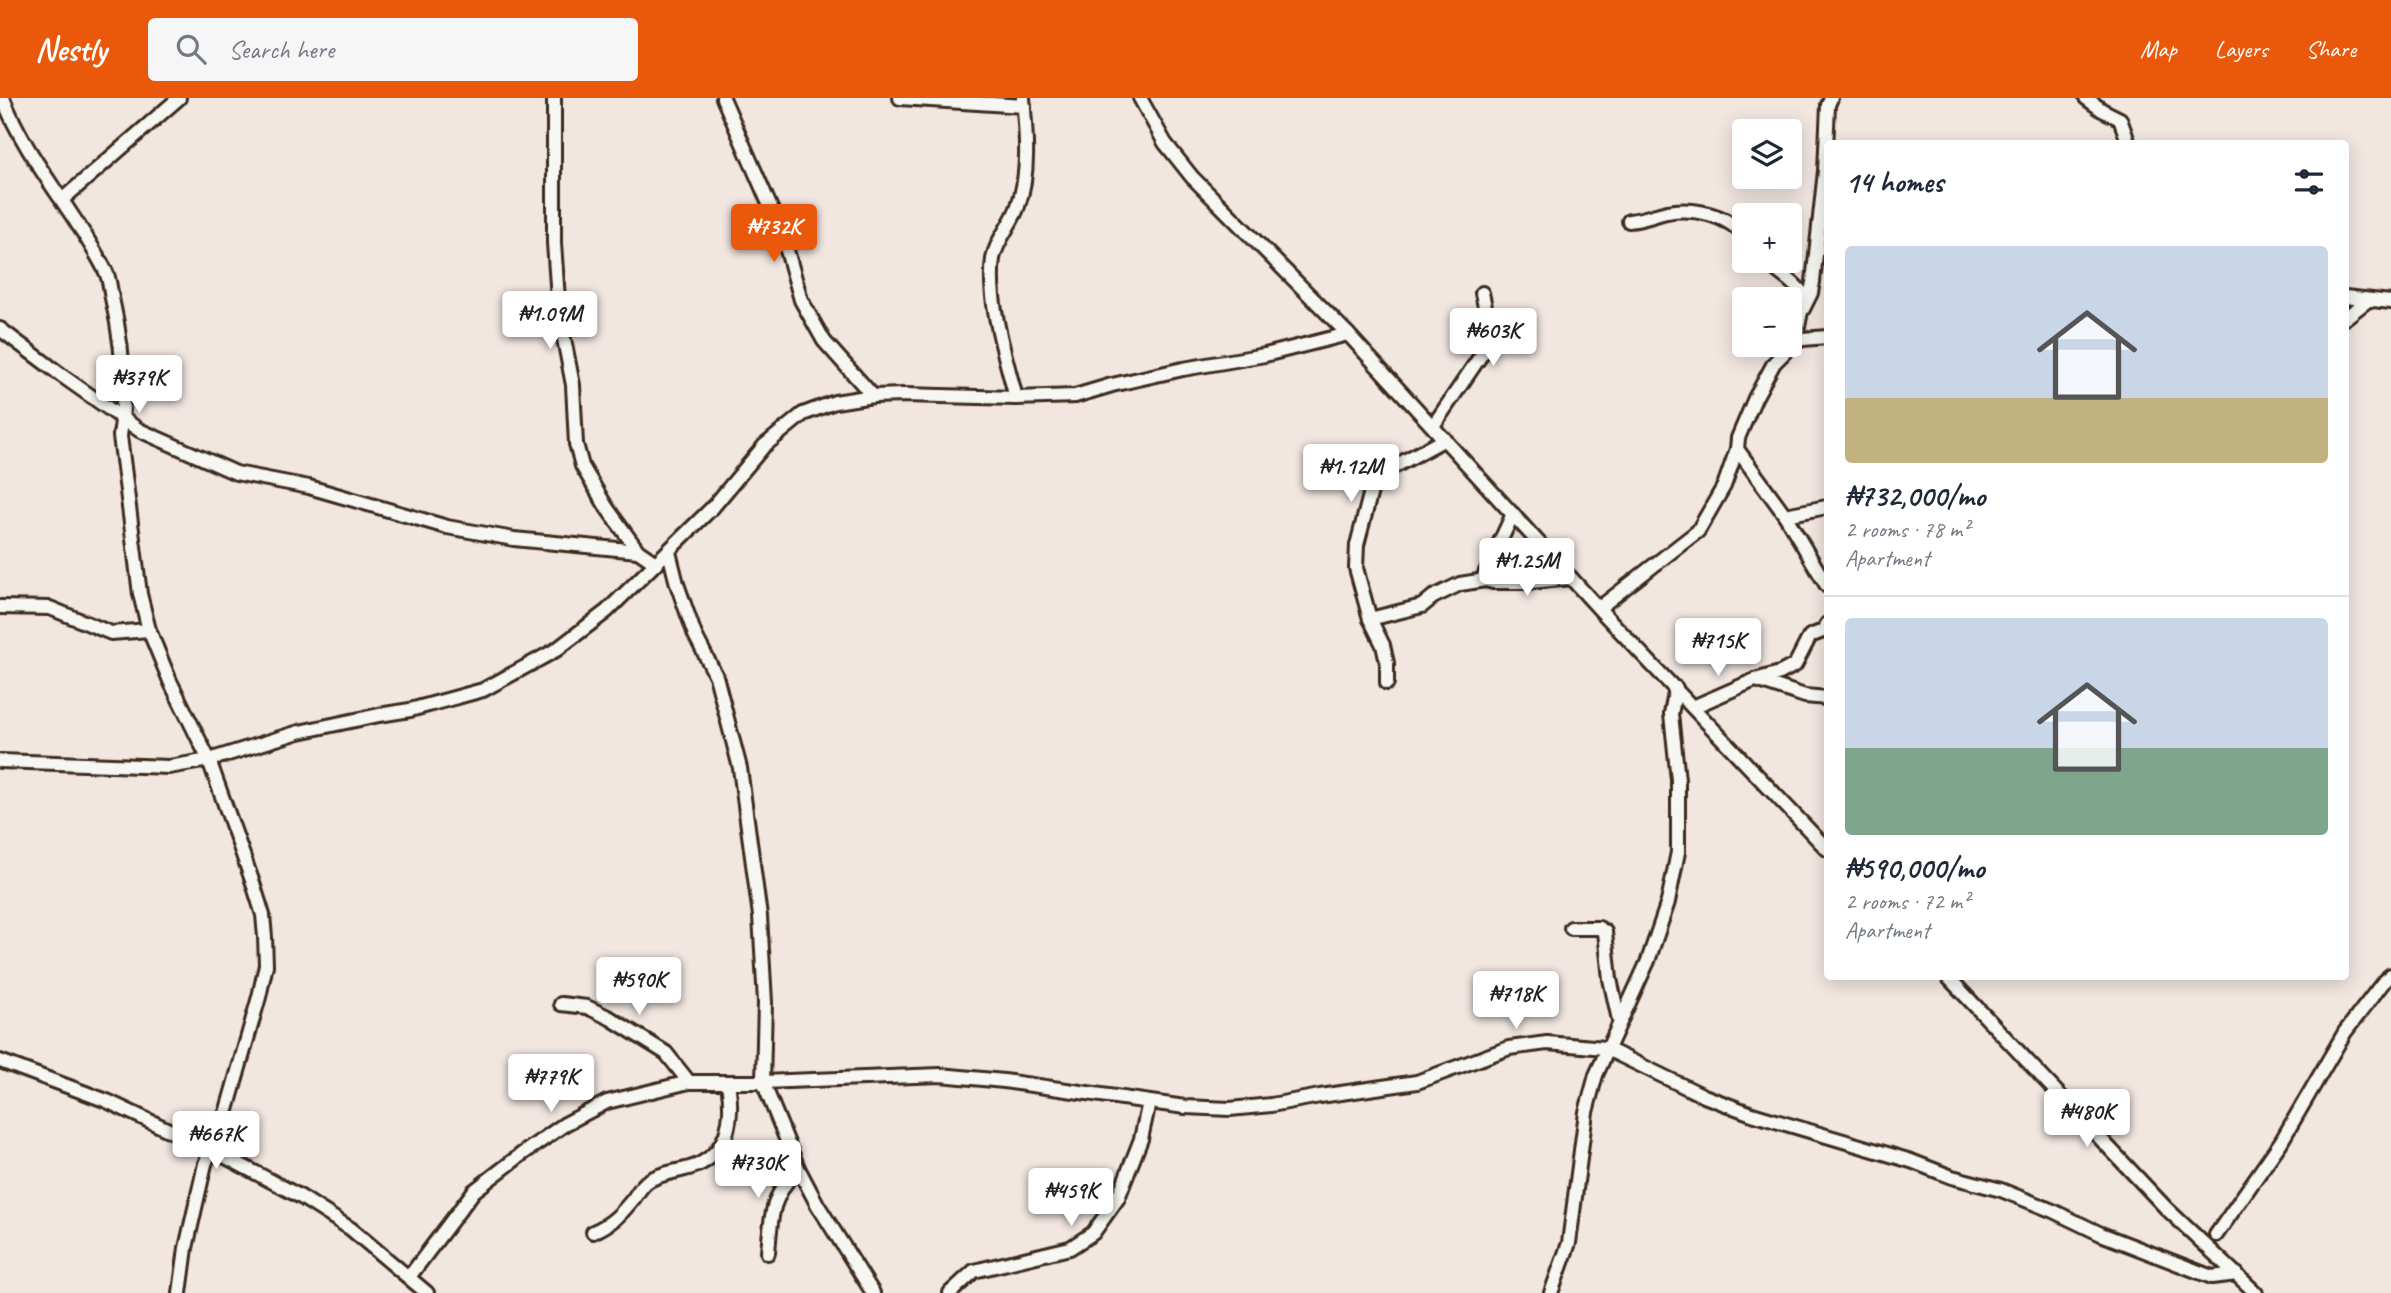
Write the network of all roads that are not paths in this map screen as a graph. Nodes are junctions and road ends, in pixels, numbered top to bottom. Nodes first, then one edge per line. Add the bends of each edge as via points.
1 (3, 98) edge
2 (179, 98) edge
3 (554, 98) edge
4 (723, 98) edge
5 (901, 98) edge
6 (1140, 98) edge
7 (1830, 98) edge
8 (2086, 98) edge
9 (1023, 102) edge
10 (6, 117) edge
11 (1826, 140) edge
12 (2128, 140) edge
13 (1824, 180) edge
14 (63, 199) junction
15 (1629, 221) dead end
16 (1732, 224) edge
17 (1777, 273) edge
18 (1482, 293) dead end
19 (2349, 298) edge
20 (2367, 301) junction
21 (2391, 302) edge
22 (1803, 309) junction
23 (1802, 313) edge
24 (2349, 315) edge
25 (0, 329) edge
26 (1348, 334) junction
27 (1824, 337) edge
28 (1802, 339) edge
29 (1780, 357) edge
30 (873, 396) junction
31 (1016, 398) junction
32 (123, 419) junction
33 (1433, 426) junction
34 (1445, 439) junction
35 (1737, 449) junction
36 (1824, 508) edge
37 (1513, 514) junction
38 (1785, 514) junction
39 (638, 551) junction
40 (668, 552) junction
41 (657, 564) junction
42 (1571, 578) junction
43 (1485, 580) junction
44 (1824, 581) edge
45 (0, 607) edge
46 (1599, 608) junction
47 (1370, 619) junction
48 (149, 629) junction
49 (1824, 629) edge
50 (1755, 680) junction
51 (1387, 683) dead end
52 (1676, 688) junction
53 (1824, 698) edge
54 (1693, 706) junction
55 (209, 760) junction
56 (0, 761) edge
57 (1824, 846) edge
58 (1571, 928) dead end
59 (2391, 975) edge
60 (1951, 980) edge
61 (561, 1004) dead end
62 (1619, 1020) junction
63 (1608, 1049) junction
64 (0, 1061) edge
65 (689, 1082) junction
66 (763, 1082) junction
67 (728, 1083) junction
68 (1149, 1102) junction
69 (211, 1150) junction
70 (798, 1168) junction
71 (593, 1232) dead end
72 (2216, 1235) dead end
73 (768, 1253) dead end
74 (2237, 1274) junction
75 (409, 1278) junction
76 (180, 1293) edge
77 (427, 1293) edge
78 (873, 1293) edge
79 (950, 1293) edge
80 (1551, 1293) edge
81 (2256, 1293) edge

1 - 10 street
2 - 14 street
3 - 39 street via 554,243 559,313 573,384 576,444 582,466
4 - 30 street via 783,236 802,300 824,341
5 - 9 street
6 - 26 street via 1165,143 1192,177
7 - 11 street
8 - 12 street via 2120,120
9 - 31 street via 1026,167 1018,206 993,258 992,284
10 - 14 street
13 - 22 street via 1813,282
14 - 32 street via 107,274 121,352
15 - 16 street via 1696,211
17 - 22 street via 1800,290
18 - 33 street via 1488,345
19 - 20 street
20 - 21 street
20 - 24 street
22 - 23 street
25 - 32 street
26 - 31 street via 1075,396
26 - 33 street
27 - 28 street
29 - 35 street via 1761,386
30 - 31 street
30 - 40 street via 835,402 803,414 764,446
32 - 39 street via 236,473 309,487 447,527 514,539
32 - 48 street via 120,436 139,594
33 - 34 street
34 - 37 street
34 - 47 street via 1386,471 1371,491 1356,568
35 - 38 street
35 - 46 street via 1724,486 1698,531
36 - 38 street
37 - 42 street
37 - 43 street
38 - 44 street
39 - 41 street
40 - 41 street
40 - 66 street via 695,635 716,676 740,768 760,916
41 - 55 street via 556,650 483,690 299,732
42 - 43 street
42 - 46 street
43 - 47 street via 1460,584 1422,606
45 - 48 street via 50,608 111,633
46 - 52 street
47 - 51 street via 1383,645
48 - 55 street
49 - 50 street via 1810,636 1795,665
50 - 53 street
50 - 54 street
52 - 54 street
52 - 62 street via 1671,714 1678,780 1678,852 1668,902 1648,961
54 - 57 street
55 - 56 street via 169,767
55 - 69 street via 263,915 266,965 227,1110
58 - 62 street via 1605,932
59 - 72 street via 2345,1032 2281,1142
60 - 74 street via 2166,1208
61 - 65 street via 587,1007 610,1018 666,1053
62 - 63 street
63 - 68 street via 1547,1044 1509,1048 1417,1082 1271,1105 1230,1109
63 - 74 street via 1752,1114 2001,1190 2212,1277
63 - 80 street via 1586,1112 1569,1243
64 - 69 street via 107,1101
65 - 67 street
65 - 75 street via 607,1102 522,1154 474,1191
66 - 67 street
66 - 68 street via 940,1075
66 - 70 street
67 - 71 street via 732,1105 727,1134 717,1151 699,1164 647,1181 620,1215
68 - 79 street via 1141,1139 1118,1198 1093,1233 1070,1248 974,1271
69 - 75 street via 341,1223
69 - 76 street via 193,1209
70 - 73 street via 784,1182 771,1211
70 - 78 street
74 - 81 street
75 - 77 street

